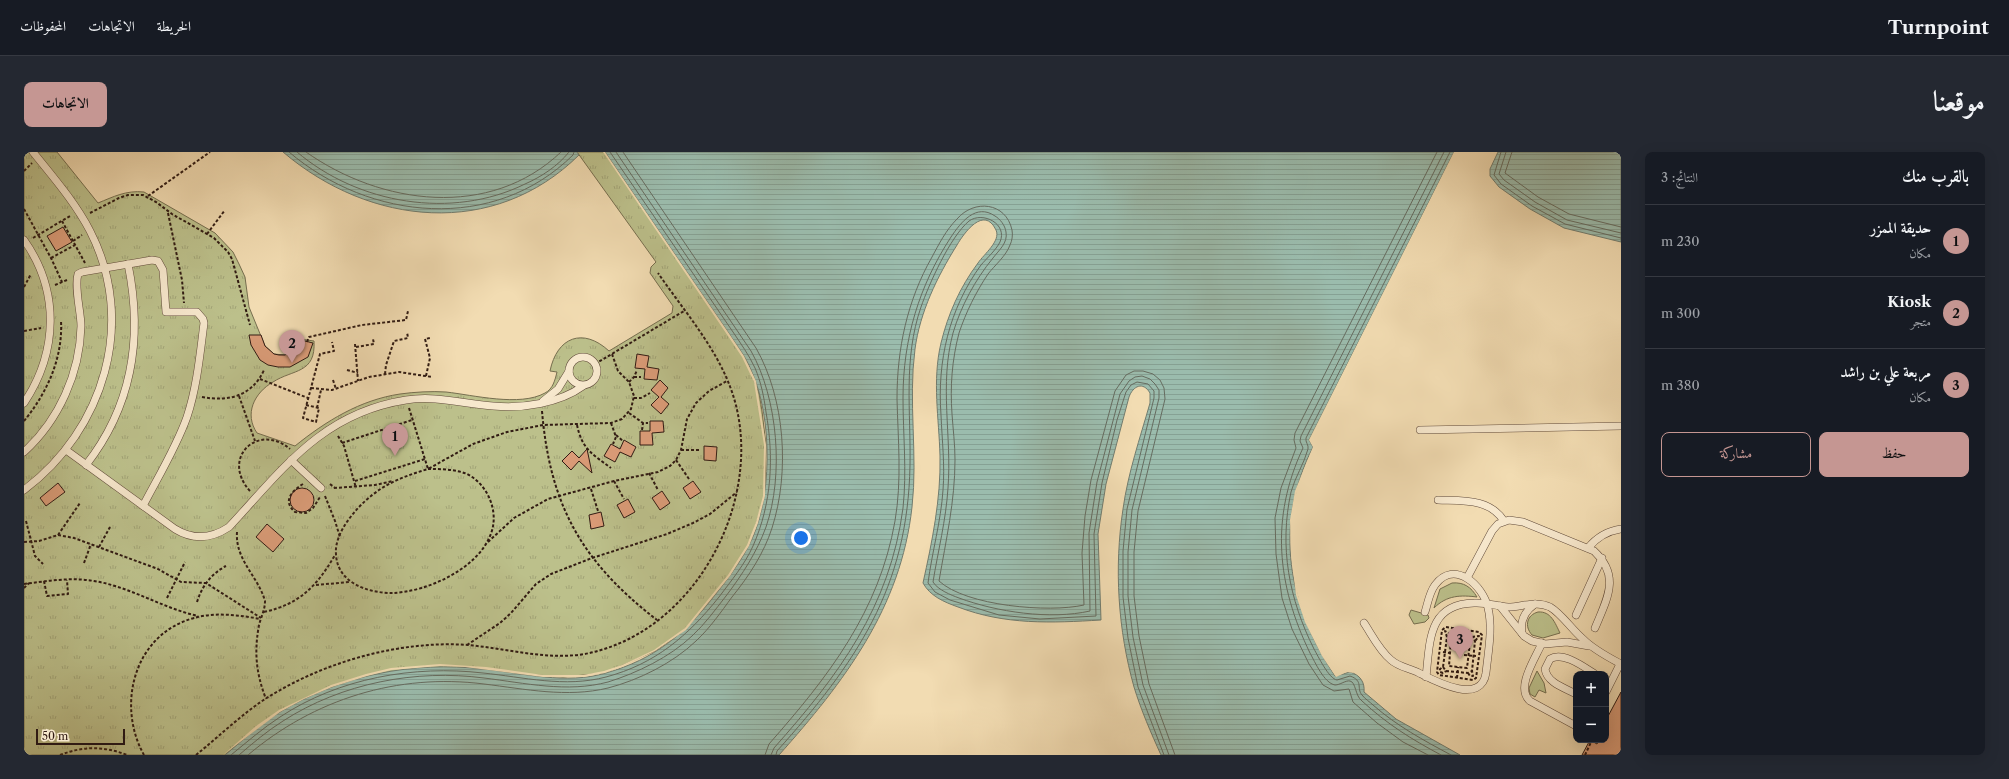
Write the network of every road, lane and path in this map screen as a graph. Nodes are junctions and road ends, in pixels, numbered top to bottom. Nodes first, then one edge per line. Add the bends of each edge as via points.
1 (33, 152) edge
2 (210, 152) edge
3 (148, 196) junction
4 (24, 209) edge
5 (225, 210) dead end
6 (78, 211) junction
7 (168, 211) junction
8 (25, 215) edge
9 (93, 220) dead end
10 (61, 221) junction
11 (207, 234) junction
12 (39, 235) junction
13 (83, 235) dead end
14 (25, 241) edge
15 (73, 241) junction
16 (75, 245) junction
17 (51, 258) junction
18 (128, 264) junction
19 (104, 268) junction
20 (90, 271) junction
21 (658, 274) dead end
22 (77, 276) junction
23 (62, 282) junction
24 (46, 288) junction
25 (408, 311) dead end
26 (684, 311) junction
27 (184, 312) junction
28 (250, 325) dead end
29 (50, 326) junction
30 (24, 331) edge
31 (407, 332) dead end
32 (430, 338) dead end
33 (373, 339) dead end
34 (307, 342) dead end
35 (332, 342) dead end
36 (355, 344) dead end
37 (356, 347) junction
38 (612, 354) junction
39 (595, 364) junction
40 (264, 370) dead end
41 (347, 370) dead end
42 (637, 370) dead end
43 (569, 371) junction
44 (358, 373) junction
45 (385, 374) junction
46 (426, 376) junction
47 (432, 376) dead end
48 (634, 376) junction
49 (641, 377) dead end
50 (260, 379) junction
51 (333, 380) dead end
52 (358, 381) junction
53 (728, 381) junction
54 (629, 382) junction
55 (583, 386) junction
56 (311, 388) junction
57 (321, 389) junction
58 (336, 389) junction
59 (650, 393) dead end
60 (192, 395) junction
61 (239, 396) junction
62 (308, 398) junction
63 (634, 398) junction
64 (406, 400) junction
65 (24, 402) edge
66 (541, 402) junction
67 (306, 405) junction
68 (317, 408) junction
69 (629, 413) junction
70 (412, 420) junction
71 (611, 423) junction
72 (642, 423) junction
73 (648, 424) dead end
74 (543, 425) junction
75 (577, 425) junction
76 (332, 426) junction
77 (1621, 426) edge
78 (642, 430) dead end
79 (1420, 430) dead end
80 (615, 434) junction
81 (255, 441) dead end
82 (623, 441) dead end
83 (342, 443) junction
84 (614, 444) dead end
85 (66, 450) junction
86 (681, 450) junction
87 (700, 450) dead end
88 (24, 452) edge
89 (425, 459) junction
90 (291, 460) junction
91 (676, 460) junction
92 (86, 465) junction
93 (611, 468) dead end
94 (428, 469) junction
95 (648, 473) junction
96 (310, 478) junction
97 (689, 479) dead end
98 (396, 480) junction
99 (354, 481) junction
100 (614, 481) junction
101 (321, 488) joint
102 (356, 488) junction
103 (591, 488) junction
104 (24, 490) edge
105 (658, 490) dead end
106 (737, 492) junction
107 (558, 495) junction
108 (624, 498) dead end
109 (1438, 500) dead end
110 (80, 503) dead end
111 (143, 506) junction
112 (598, 511) dead end
113 (240, 516) junction
114 (26, 521) dead end
115 (1504, 521) junction
116 (110, 527) dead end
117 (1621, 529) edge
118 (58, 535) junction
119 (340, 537) junction
120 (24, 542) edge
121 (32, 542) junction
122 (91, 544) junction
123 (486, 545) junction
124 (99, 547) junction
125 (1588, 548) junction
126 (336, 554) junction
127 (592, 558) junction
128 (1602, 558) junction
129 (185, 562) dead end
130 (84, 563) dead end
131 (43, 564) dead end
132 (226, 566) dead end
133 (1467, 578) junction
134 (175, 579) junction
135 (67, 580) junction
136 (44, 581) junction
137 (351, 582) junction
138 (29, 583) junction
139 (206, 583) junction
140 (24, 584) edge
141 (316, 585) junction
142 (24, 588) edge
143 (167, 598) dead end
144 (197, 602) dead end
145 (1487, 604) junction
146 (1535, 604) junction
147 (1500, 606) junction
148 (264, 612) junction
149 (1426, 612) dead end
150 (1576, 615) dead end
151 (200, 616) junction
152 (260, 618) junction
153 (658, 620) junction
154 (1364, 623) dead end
155 (1595, 628) dead end
156 (1468, 633) dead end
157 (1451, 634) junction
158 (1462, 634) junction
159 (1523, 634) junction
160 (1447, 637) junction
161 (1468, 637) junction
162 (1472, 637) junction
163 (1461, 641) junction
164 (1475, 641) junction
165 (1542, 643) junction
166 (466, 645) junction
167 (1593, 648) junction
168 (1444, 652) junction
169 (1450, 653) junction
170 (1464, 655) dead end
171 (1468, 655) junction
172 (1475, 656) junction
173 (1621, 664) edge
174 (1458, 666) junction
175 (1443, 667) junction
176 (1446, 671) junction
177 (1472, 671) junction
178 (1589, 671) edge
179 (1457, 672) junction
180 (1468, 674) junction
181 (1426, 677) junction
182 (1457, 677) junction
183 (1609, 684) edge
184 (1455, 688) junction
185 (1573, 692) edge
186 (266, 699) junction
187 (1573, 724) edge
188 (1591, 743) edge
189 (60, 755) edge
190 (127, 755) edge
191 (144, 755) edge
192 (196, 755) edge
193 (1585, 755) edge

1 - 6 lane
2 - 3 path
3 - 7 path
3 - 9 path via 136,194 119,198 90,213
4 - 8 path
5 - 11 path
6 - 10 path
6 - 19 lane via 95,242
7 - 11 path
7 - 27 path via 182,280
8 - 12 path
10 - 12 path
10 - 15 path
11 - 28 path via 221,245 232,259
12 - 14 path
12 - 17 path
13 - 15 path
14 - 24 lane
15 - 16 path
16 - 17 path
16 - 20 path
17 - 23 path
18 - 19 lane
18 - 27 lane via 158,261 163,270 166,312
18 - 92 lane via 136,319 130,371 120,406 104,439
19 - 20 lane
19 - 85 lane via 110,303 111,334 107,366 98,397
20 - 22 lane
21 - 26 path
22 - 23 path
22 - 88 lane via 81,326 76,365 70,384 53,416
23 - 24 path
24 - 29 lane
25 - 34 path via 406,320 309,336
26 - 38 path
26 - 53 path
27 - 60 lane via 197,312 204,323
29 - 30 path
29 - 65 lane via 41,375
31 - 45 path via 408,338 394,341
32 - 46 path via 425,339 430,358
33 - 37 path via 374,344
35 - 56 path via 334,351 320,354
36 - 37 path
37 - 44 path
38 - 39 path
38 - 54 path via 618,370
39 - 43 lane via 587,358 577,359
39 - 55 lane via 595,379
40 - 50 path
41 - 44 path
42 - 48 path
43 - 55 lane via 573,381
43 - 66 lane via 558,389
44 - 52 path
45 - 46 path via 406,372
45 - 52 path
46 - 47 path
48 - 49 path
48 - 54 path
50 - 61 path
50 - 62 path
51 - 58 path
52 - 58 path
53 - 86 path via 703,395 691,411
53 - 106 path via 736,405 741,437
54 - 63 path
55 - 66 lane via 566,396
56 - 57 path
56 - 62 path
57 - 58 path
57 - 68 path
59 - 63 path via 641,398
60 - 61 path via 219,400
60 - 111 lane via 178,439
61 - 81 path
62 - 67 path
63 - 69 path
64 - 66 lane via 433,398 504,407
64 - 70 path
64 - 76 lane via 369,409
66 - 74 path
67 - 68 path
67 - 68 path via 303,418 316,422
69 - 71 path
69 - 72 path
70 - 83 path
70 - 89 path
71 - 75 path
71 - 80 path
72 - 73 path
72 - 78 path
74 - 75 path
74 - 94 path via 490,438 457,452
74 - 107 path via 548,461
75 - 93 path via 585,448
76 - 83 path
76 - 90 lane via 307,444
77 - 79 lane
80 - 82 path
80 - 84 path
83 - 99 path
85 - 92 lane
85 - 104 lane via 45,473
86 - 87 path
86 - 91 path
89 - 94 path
89 - 99 path
90 - 96 lane
90 - 113 lane
91 - 95 path via 664,469
91 - 97 path
92 - 111 lane
94 - 98 path
94 - 123 path via 451,470 466,474 485,490 492,504 494,521
95 - 100 path
95 - 105 path
96 - 101 lane
96 - 119 path via 291,493 289,505 295,512 306,513 313,508 323,492
98 - 102 path
98 - 119 path via 373,494 363,504
99 - 102 path
100 - 103 path
100 - 108 path
101 - 102 path
103 - 107 path
103 - 112 path
106 - 127 path via 710,514 693,523
106 - 153 path via 726,531 707,566 684,595
107 - 123 path via 514,518
107 - 127 path via 576,534
109 - 115 lane via 1486,505
110 - 118 path
111 - 113 lane via 178,531 198,537 222,532
113 - 148 path via 237,534 239,553 263,595
114 - 121 path
115 - 125 lane via 1523,522
115 - 133 lane via 1492,531
116 - 124 path
117 - 125 lane via 1607,532
118 - 121 path
118 - 122 path
119 - 126 path
120 - 121 path
121 - 131 path via 35,556
122 - 124 path
122 - 130 path
123 - 137 path via 474,558 448,577 415,590 382,592 365,589
124 - 134 path
125 - 128 lane
126 - 137 path via 342,572
126 - 141 path
127 - 153 path via 622,591
127 - 166 path via 544,578 500,623
128 - 150 lane
128 - 155 lane via 1610,577 1611,590
129 - 134 path
132 - 139 path
133 - 145 lane via 1479,587
133 - 149 lane via 1455,575 1439,581 1432,591
134 - 139 path via 187,583
134 - 143 path
135 - 136 path
135 - 136 path via 68,594 47,596
135 - 151 path via 94,580
136 - 138 path
137 - 141 path
138 - 140 path
138 - 142 path
139 - 144 path
139 - 152 path
141 - 148 path via 287,604
145 - 147 lane
145 - 181 lane via 1455,606 1443,612 1431,634
145 - 184 lane via 1490,618 1486,677 1476,688
146 - 147 lane
146 - 159 lane via 1527,610 1522,620
146 - 167 lane via 1552,609
147 - 159 lane
148 - 152 path
151 - 152 path
151 - 191 path via 185,621 160,637 148,650 136,672 131,687 130,712 135,736
152 - 186 path via 256,664 257,675
153 - 166 path via 630,639 600,651 584,654 551,656
154 - 181 lane via 1390,660
156 - 161 path
157 - 158 path
157 - 160 path
157 - 160 path via 1445,631
158 - 161 path
158 - 163 path
159 - 165 lane via 1532,641
160 - 168 path
161 - 162 path
162 - 164 path
162 - 164 path via 1479,636
163 - 169 path via 1452,640
163 - 171 path via 1470,642
164 - 172 path
165 - 167 lane via 1567,642
165 - 187 lane via 1523,686 1525,696 1530,702
166 - 186 path via 419,647 366,656 306,678
167 - 173 lane
168 - 169 path
168 - 175 path
169 - 174 path via 1449,666
170 - 171 path
171 - 172 path
171 - 174 path via 1467,668
172 - 177 path
173 - 183 lane
174 - 179 path
175 - 176 path
175 - 176 path via 1440,672
176 - 179 path
177 - 180 path
177 - 180 path via 1473,676
178 - 185 lane via 1561,656 1550,659 1545,669 1547,676
179 - 180 path
179 - 182 path
181 - 184 lane
182 - 182 path via 1439,675 1437,672 1442,630 1446,627 1479,632 1482,635 1476,678 1474,680
182 - 184 path
186 - 192 path
188 - 193 path
189 - 190 path via 89,747 109,749

